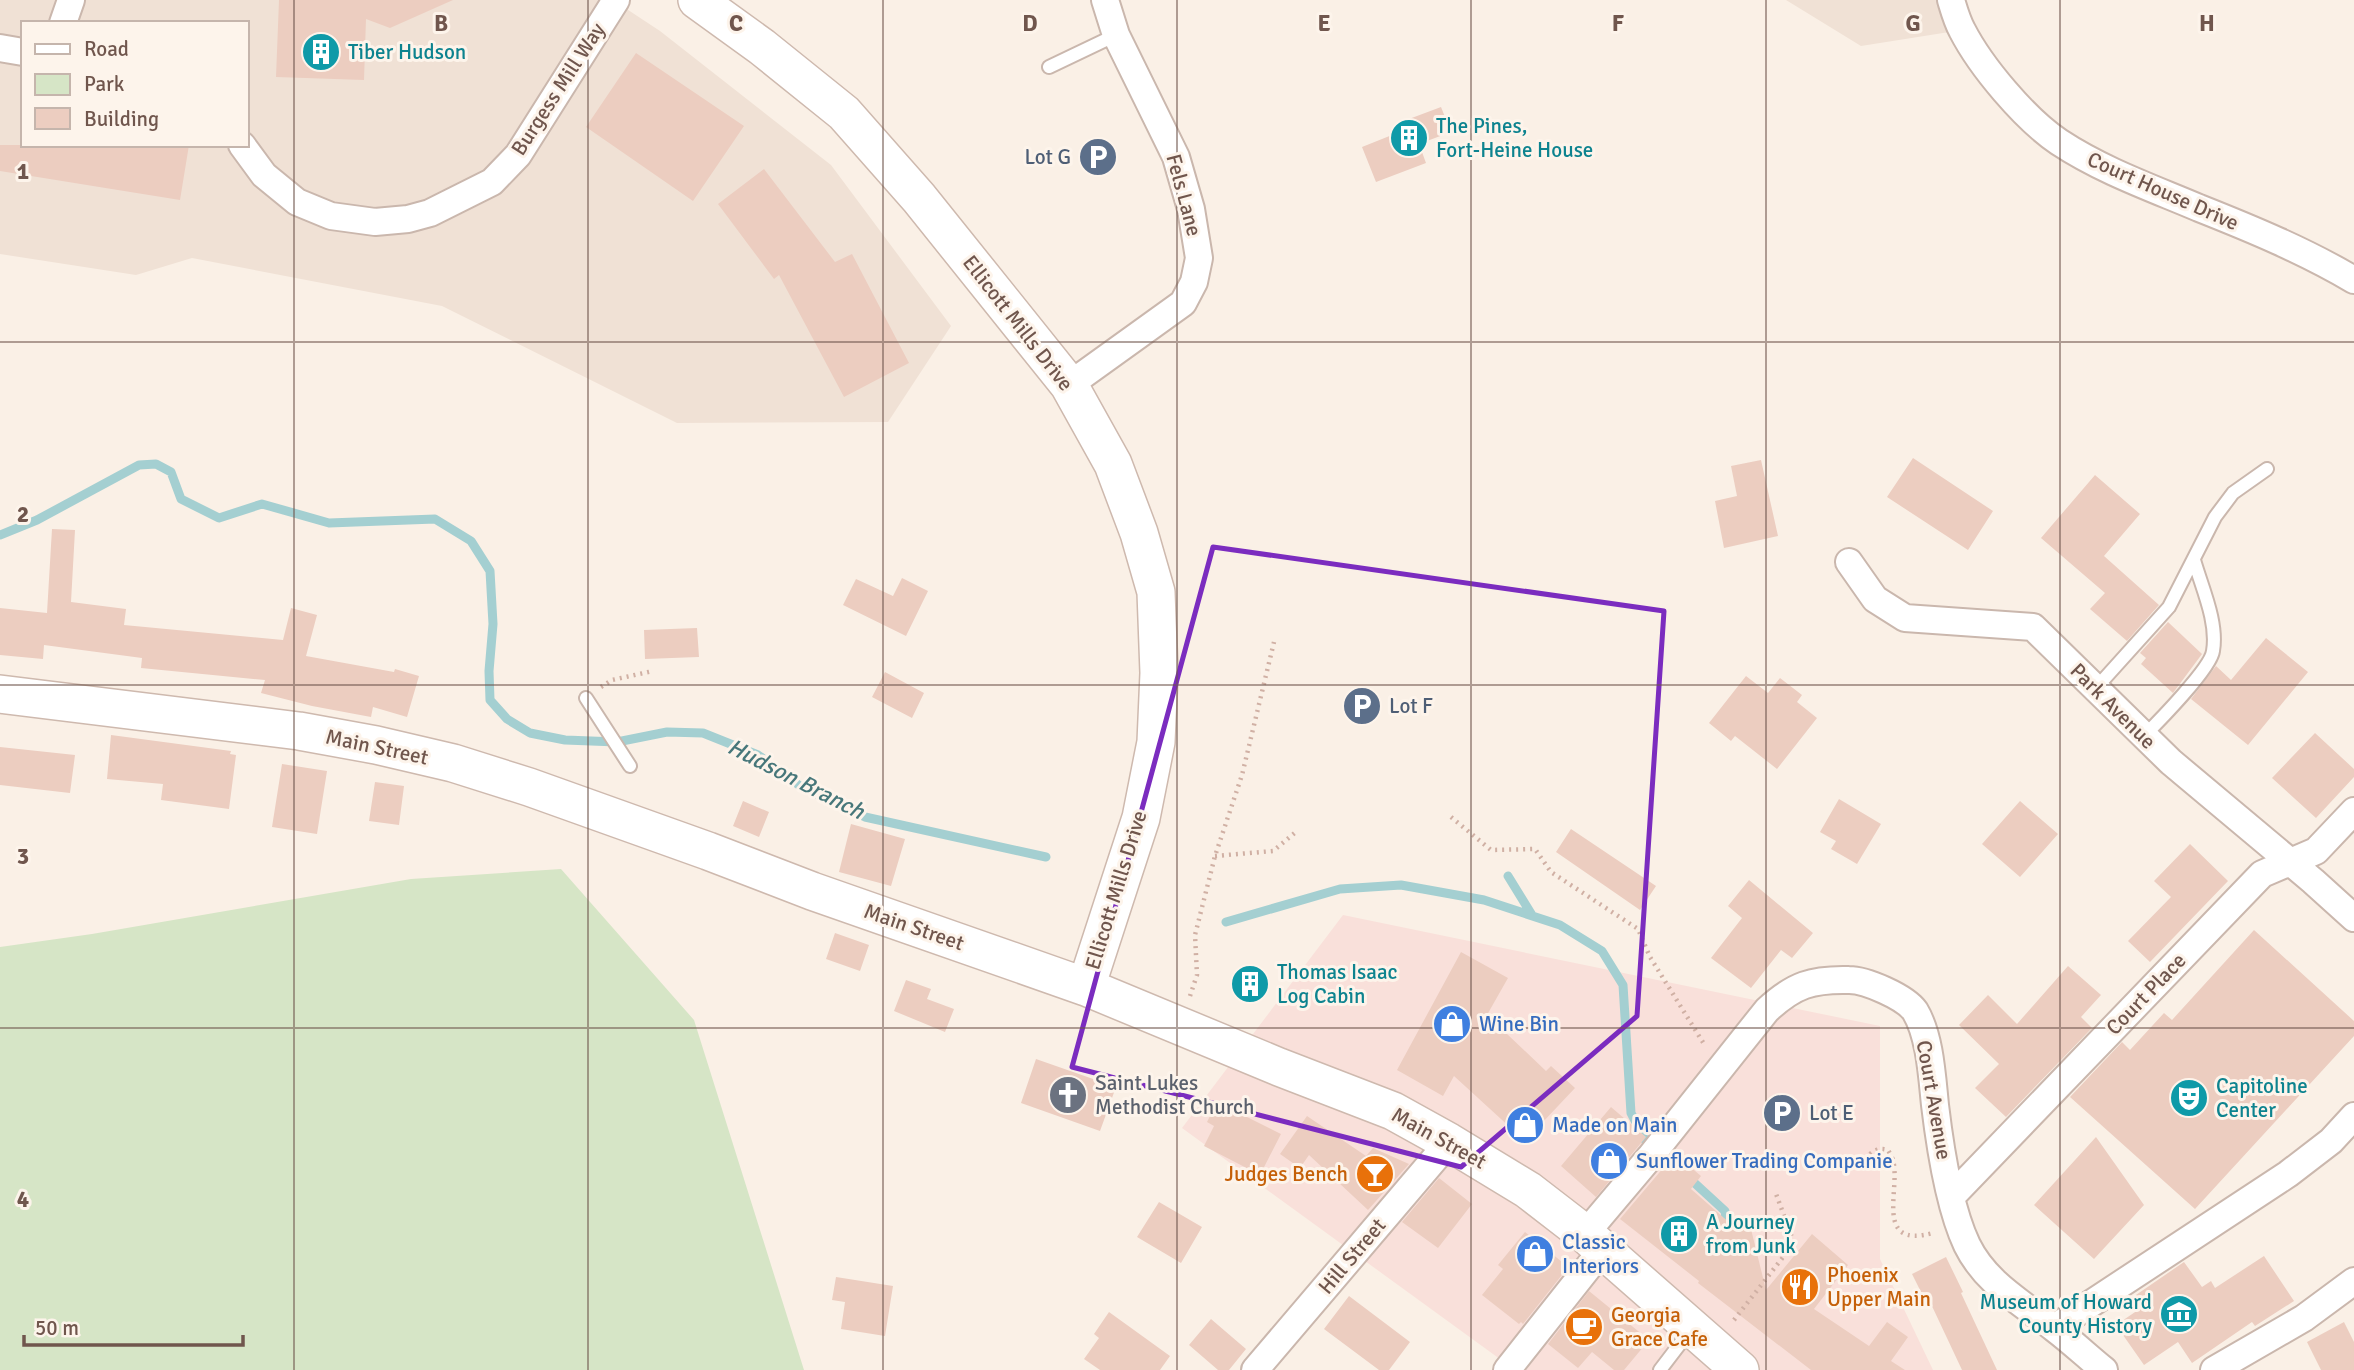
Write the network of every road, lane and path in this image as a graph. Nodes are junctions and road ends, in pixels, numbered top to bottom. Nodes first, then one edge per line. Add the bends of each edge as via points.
1 (71, 0) edge
2 (617, 0) edge
3 (697, 0) edge
4 (1105, 0) edge
5 (1951, 0) edge
6 (64, 21) edge
7 (1116, 35) junction
8 (0, 48) edge
9 (21, 52) edge
10 (1049, 67) dead end
11 (243, 147) edge
12 (2354, 280) edge
13 (1069, 385) junction
14 (2267, 469) dead end
15 (2194, 560) junction
16 (1849, 562) dead end
17 (1274, 642) dead end
18 (653, 671) dead end
19 (2096, 688) junction
20 (0, 694) edge
21 (586, 698) joint
22 (2144, 736) junction
23 (630, 766) dead end
24 (2354, 811) edge
25 (1451, 817) dead end
26 (1297, 831) dead end
27 (1215, 856) junction
28 (2290, 862) junction
29 (2354, 918) edge
30 (1086, 987) junction
31 (1188, 1000) dead end
32 (1720, 1069) junction
33 (2354, 1116) edge
34 (1449, 1142) junction
35 (1861, 1165) dead end
36 (1774, 1191) dead end
37 (1951, 1197) junction
38 (1939, 1232) dead end
39 (1593, 1242) junction
40 (2354, 1281) edge
41 (1734, 1320) dead end
42 (1691, 1328) junction
43 (2054, 1328) junction
44 (1255, 1370) edge
45 (1507, 1370) edge
46 (1660, 1370) edge
47 (1740, 1370) edge
48 (2104, 1370) edge
49 (2214, 1370) edge

1 - 6 street
2 - 11 street, Burgess Mill Way via 518,155 492,182 430,213 375,222 331,216 297,202 264,175
3 - 13 main road, Ellicott Mills Drive via 844,113 919,198
4 - 7 street, Fels Lane
5 - 12 street, Court House Drive via 1962,30 1988,70 2020,108 2058,141 2120,176 2324,262
7 - 10 lane
7 - 13 street, Fels Lane via 1176,157 1199,258 1183,303
8 - 9 street
13 - 30 main road, Ellicott Mills Drive via 1113,464 1139,533 1156,592 1159,673 1156,742 1141,818
14 - 15 lane via 2233,494 2215,517
15 - 19 lane via 2169,607
15 - 22 lane via 2210,618 2213,655
16 - 19 street, Park Avenue via 1875,599 1905,618 2032,627
17 - 27 path via 1242,775
18 - 21 path via 612,680
19 - 22 street, Park Avenue
20 - 30 main road, Main Street via 299,731 453,763
21 - 23 lane
22 - 28 street, Park Avenue
24 - 28 street, Court Place via 2316,851
25 - 32 path via 1491,850 1535,849 1551,872 1638,929 1650,957
26 - 27 path via 1273,851
27 - 31 path via 1195,935 1197,975
28 - 29 street, Park Avenue
28 - 37 street, Court Place via 2262,874
30 - 34 main road, Main Street via 1393,1111
32 - 37 street, Court Avenue via 1767,1010 1785,993 1806,983 1853,980 1900,999 1914,1010 1930,1058
32 - 39 street, Court Avenue via 1650,1157
33 - 43 street via 2331,1141 2288,1174
34 - 39 main road, Main Street via 1528,1190
34 - 44 street, Hill Street
35 - 38 path via 1872,1151 1888,1150 1893,1159 1893,1217 1899,1230 1911,1237
36 - 41 path via 1794,1243
37 - 43 street, Court Avenue via 1967,1245 1984,1271
39 - 42 main road, Main Street
39 - 45 street, Court Avenue
40 - 49 street via 2304,1318
42 - 46 lane
42 - 47 main road, Main Street
43 - 48 street, Court Avenue

